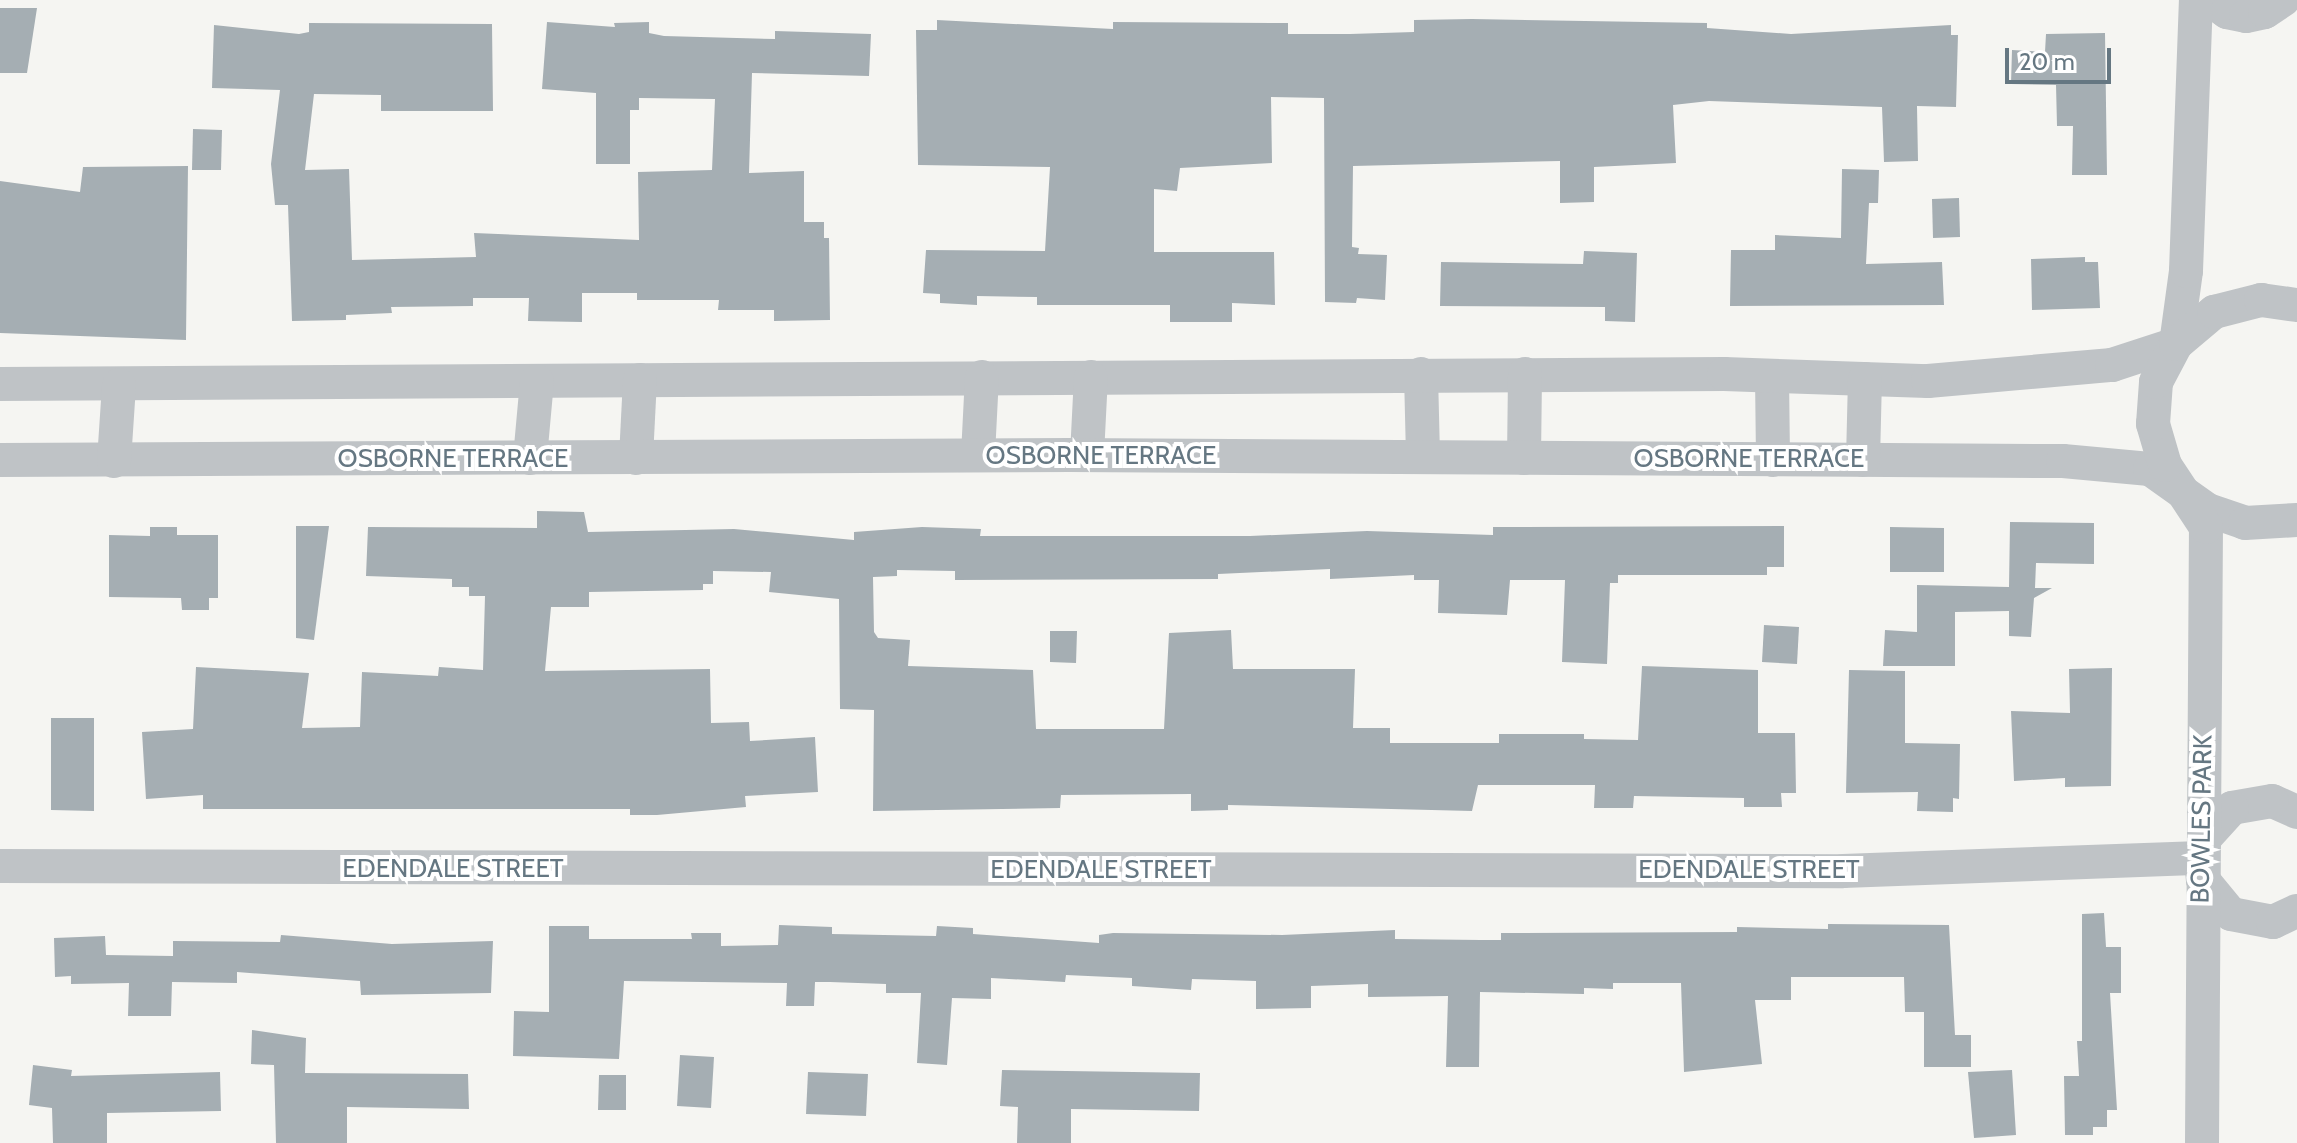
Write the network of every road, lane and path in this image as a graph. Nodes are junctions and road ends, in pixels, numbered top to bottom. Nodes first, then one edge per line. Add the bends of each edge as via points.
1 (2196, 0) edge
2 (2210, 0) edge
3 (2283, 0) edge
4 (2297, 305) edge
5 (2176, 344) junction
6 (1421, 374) junction
7 (1525, 374) junction
8 (1772, 376) junction
9 (982, 377) junction
10 (1091, 377) junction
11 (1865, 379) junction
12 (640, 380) junction
13 (537, 381) junction
14 (0, 384) edge
15 (119, 385) junction
16 (978, 455) junction
17 (1087, 455) junction
18 (1423, 457) junction
19 (530, 458) junction
20 (636, 458) junction
21 (1524, 458) junction
22 (0, 460) edge
23 (1773, 460) junction
24 (1863, 460) junction
25 (114, 461) junction
26 (2192, 499) junction
27 (2297, 520) edge
28 (2297, 812) edge
29 (2201, 858) junction
30 (0, 866) edge
31 (2297, 911) edge
32 (2202, 1143) edge

1 - 5 street, BOWLES PARK via 2186,271
2 - 3 street via 2227,12 2246,16
4 - 5 street, BOWLES PARK via 2261,300 2229,306 2200,321
5 - 11 street via 2112,365 2057,373
5 - 26 street, BOWLES PARK via 2156,382 2153,424 2165,465
6 - 7 street
6 - 10 street
6 - 18 street
7 - 8 street
7 - 21 street
8 - 11 street
8 - 23 street
9 - 10 street
9 - 12 street
9 - 16 street
10 - 17 street
11 - 24 street
12 - 13 street
12 - 20 street
13 - 15 street
13 - 19 street
14 - 15 street
15 - 25 street
16 - 17 street, OSBORNE TERRACE
16 - 20 street, OSBORNE TERRACE
17 - 18 street, OSBORNE TERRACE
18 - 21 street, OSBORNE TERRACE
19 - 20 street, OSBORNE TERRACE
19 - 25 street, OSBORNE TERRACE
21 - 23 street, OSBORNE TERRACE
22 - 25 street, OSBORNE TERRACE
23 - 24 street, OSBORNE TERRACE
24 - 26 street, OSBORNE TERRACE via 2063,461 2150,469
26 - 27 street, BOWLES PARK via 2245,523
26 - 29 street, BOWLES PARK via 2206,527
28 - 29 street via 2272,801 2232,808 2205,838
29 - 30 street, EDENDALE STREET via 1843,871
29 - 31 street via 2203,880 2231,914 2273,922
29 - 32 street, BOWLES PARK

